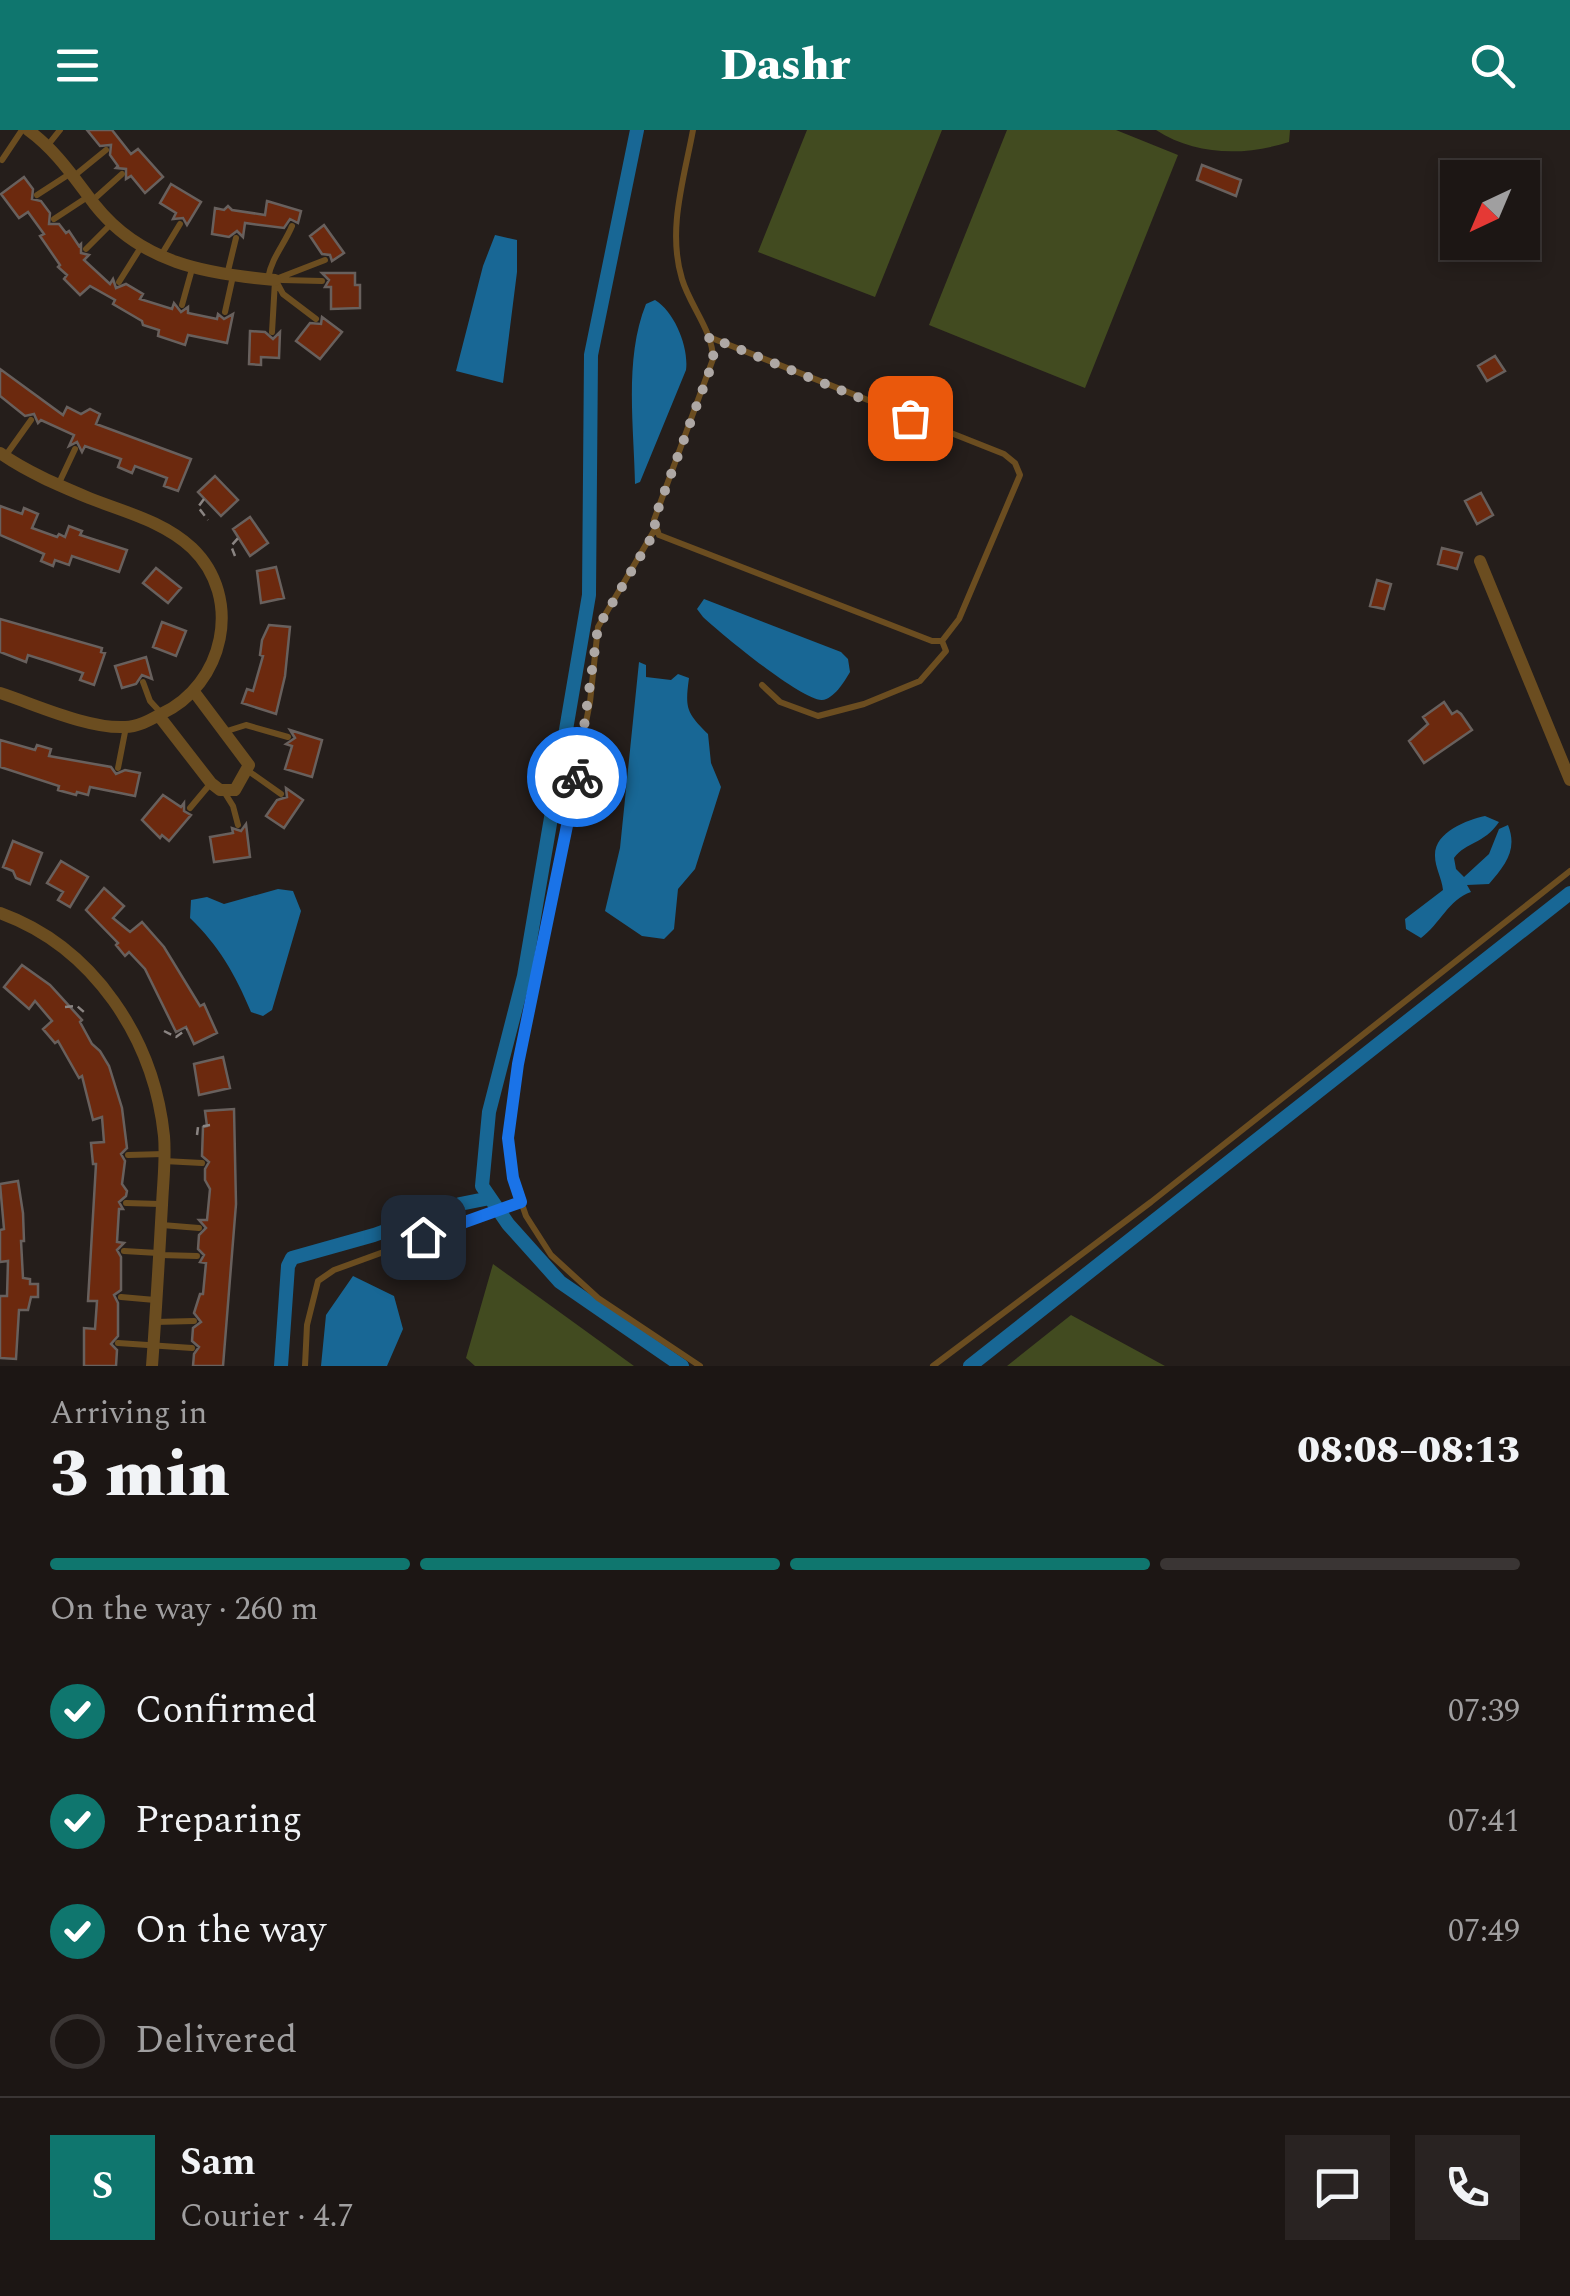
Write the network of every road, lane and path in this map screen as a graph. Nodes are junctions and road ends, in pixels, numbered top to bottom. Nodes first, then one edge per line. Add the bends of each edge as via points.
1 (25, 130) edge
2 (60, 130) edge
3 (693, 130) edge
4 (48, 146) junction
5 (106, 150) dead end
6 (2, 160) edge
7 (73, 174) junction
8 (122, 174) dead end
9 (38, 195) dead end
10 (90, 198) junction
11 (54, 219) dead end
12 (112, 223) junction
13 (180, 224) dead end
14 (292, 226) dead end
15 (236, 238) dead end
16 (141, 247) junction
17 (86, 248) dead end
18 (160, 257) junction
19 (324, 260) dead end
20 (192, 268) junction
21 (230, 276) junction
22 (272, 280) junction
23 (322, 281) dead end
24 (118, 282) dead end
25 (182, 305) dead end
26 (225, 312) dead end
27 (316, 320) dead end
28 (272, 332) dead end
29 (709, 337) junction
30 (31, 420) dead end
31 (75, 449) dead end
32 (3, 455) edge
33 (58, 484) junction
34 (204, 499) dead end
35 (208, 520) dead end
36 (656, 530) junction
37 (239, 536) dead end
38 (235, 556) dead end
39 (1480, 561) dead end
40 (942, 641) junction
41 (143, 682) dead end
42 (762, 685) dead end
43 (0, 693) edge
44 (195, 693) junction
45 (160, 715) junction
46 (126, 727) junction
47 (224, 732) junction
48 (288, 737) dead end
49 (118, 768) dead end
50 (247, 770) junction
51 (1570, 780) edge
52 (217, 787) junction
53 (281, 794) dead end
54 (190, 808) dead end
55 (238, 825) dead end
56 (1570, 872) edge
57 (0, 913) edge
58 (65, 1007) dead end
59 (84, 1012) dead end
60 (187, 1029) dead end
61 (164, 1031) dead end
62 (210, 1125) dead end
63 (197, 1135) dead end
64 (128, 1155) dead end
65 (164, 1158) junction
66 (202, 1163) dead end
67 (520, 1202) junction
68 (126, 1203) dead end
69 (162, 1204) junction
70 (162, 1225) junction
71 (199, 1228) dead end
72 (124, 1251) dead end
73 (160, 1254) junction
74 (197, 1256) dead end
75 (121, 1297) dead end
76 (157, 1300) junction
77 (194, 1321) dead end
78 (155, 1322) junction
79 (118, 1344) dead end
80 (154, 1346) junction
81 (192, 1348) dead end
82 (152, 1366) edge
83 (305, 1366) edge
84 (700, 1366) edge
85 (932, 1366) edge

1 - 4 street
1 - 6 lane
2 - 4 lane
3 - 29 lane via 674,244
4 - 7 street
5 - 7 lane
7 - 9 lane
7 - 10 street
8 - 10 lane
10 - 11 lane
10 - 12 street
12 - 16 street
12 - 17 lane
13 - 18 lane
14 - 22 lane via 272,258
15 - 21 lane
16 - 18 street
16 - 24 lane
18 - 20 street
19 - 22 lane
20 - 21 street
20 - 25 lane
21 - 22 street
21 - 26 lane
22 - 23 lane
22 - 27 lane
22 - 28 lane
29 - 36 lane via 714,359 654,520
29 - 40 lane via 1016,462 1020,474 959,619
30 - 32 lane
31 - 33 lane
32 - 33 street
33 - 44 street via 159,525 209,568 222,618 219,645
34 - 35 path via 198,507
36 - 40 lane
36 - 67 lane via 598,627 587,721 518,1064 508,1138
37 - 38 path via 231,546
39 - 51 street
40 - 42 lane via 946,651 920,681 818,716 780,702
41 - 45 lane
43 - 46 street via 98,725
44 - 45 street
44 - 47 street
45 - 46 street
45 - 52 street
46 - 49 lane
47 - 48 lane via 246,726
47 - 50 street
50 - 52 street via 234,790
50 - 53 lane
52 - 54 lane
52 - 55 lane
56 - 85 lane via 1152,1202
57 - 65 street via 77,959 113,996 146,1057
58 - 59 path
60 - 61 path via 176,1037
62 - 63 path via 198,1127
64 - 65 lane
65 - 66 lane
65 - 69 street
67 - 83 lane via 318,1281
67 - 84 lane via 550,1256 598,1298
68 - 69 lane
69 - 70 street
70 - 71 lane
70 - 73 street
72 - 73 lane
73 - 74 lane
73 - 76 street
75 - 76 lane
76 - 78 street
77 - 78 lane
78 - 80 street
79 - 80 lane
80 - 81 lane
80 - 82 street

